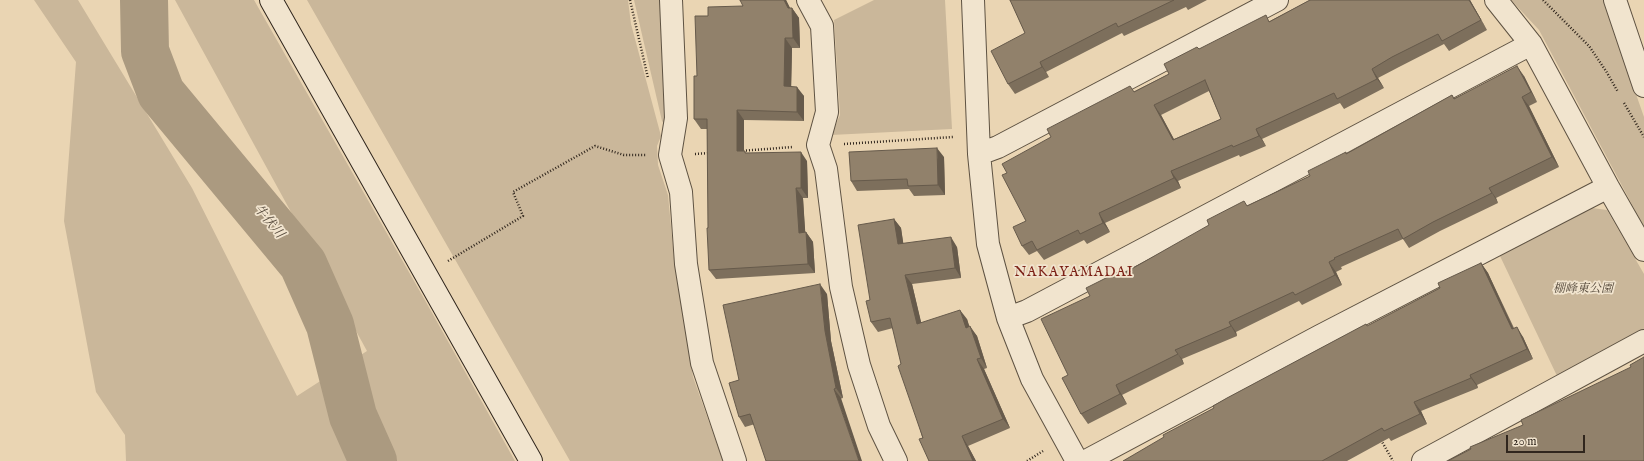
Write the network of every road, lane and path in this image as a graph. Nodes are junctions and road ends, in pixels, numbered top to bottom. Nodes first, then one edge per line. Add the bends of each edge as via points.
1 (271, 0) edge
2 (671, 0) edge
3 (808, 0) edge
4 (973, 0) edge
5 (1277, 0) edge
6 (1496, 0) edge
7 (1543, 0) edge
8 (1615, 0) edge
9 (1531, 44) junction
10 (1644, 86) edge
11 (1644, 137) edge
12 (979, 154) junction
13 (670, 155) junction
14 (1608, 187) junction
15 (1644, 250) edge
16 (448, 261) dead end
17 (1008, 318) junction
18 (1644, 341) edge
19 (1378, 434) edge
20 (1049, 447) dead end
21 (531, 461) edge
22 (735, 461) edge
23 (896, 461) edge
24 (1027, 461) edge
25 (1076, 461) edge
26 (1086, 461) edge
27 (1393, 461) edge
28 (1423, 461) edge

1 - 21 street
2 - 13 street via 676,118
3 - 23 street via 822,26 827,112 818,146 826,169 841,287 859,365 879,426
4 - 12 street
5 - 12 street via 998,147
6 - 9 street
7 - 11 path via 1589,46
8 - 10 street
9 - 14 street
9 - 17 street via 1027,311
12 - 17 street via 988,244
13 - 16 path via 624,155 595,146 513,192 523,216
13 - 22 street via 681,192 686,264 702,363
14 - 15 street
14 - 26 street via 1327,332
17 - 25 street via 1032,379
18 - 28 street
19 - 27 path
20 - 24 path

